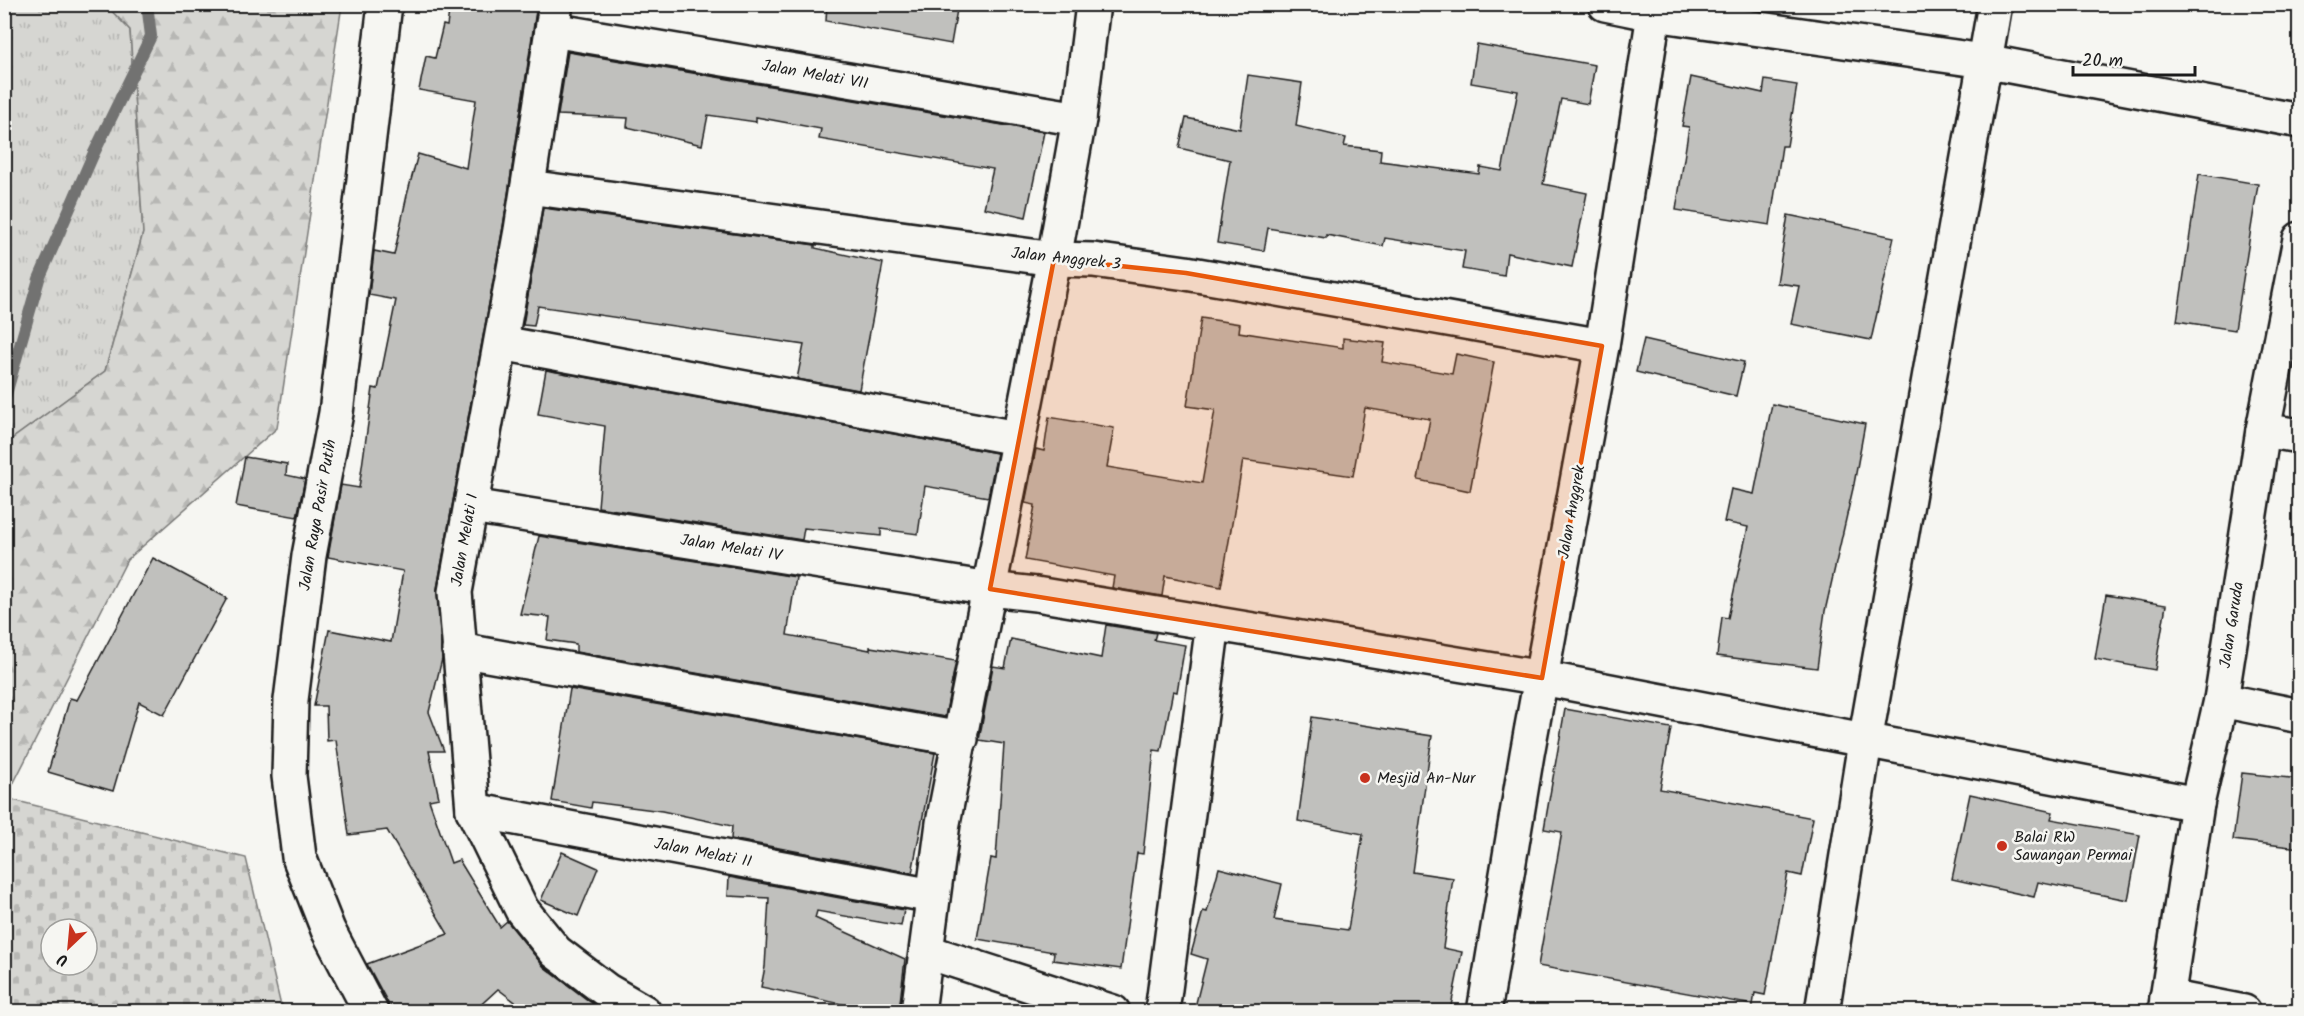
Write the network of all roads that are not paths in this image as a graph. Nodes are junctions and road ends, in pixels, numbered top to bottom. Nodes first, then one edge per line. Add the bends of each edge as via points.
1 (385, 4) edge
2 (1093, 4) edge
3 (1605, 4) edge
4 (1995, 4) edge
5 (1654, 14) junction
6 (554, 17) edge
7 (1984, 61) junction
8 (1078, 119) junction
9 (2300, 121) edge
10 (528, 187) junction
11 (2300, 239) edge
12 (1054, 259) junction
13 (501, 343) junction
14 (1602, 346) junction
15 (2263, 430) junction
16 (2300, 436) edge
17 (1017, 438) junction
18 (471, 506) junction
19 (990, 589) junction
20 (1213, 623) junction
21 (459, 650) junction
22 (1542, 678) junction
23 (2221, 700) junction
24 (2300, 716) edge
25 (962, 739) junction
26 (1865, 742) junction
27 (2197, 804) junction
28 (473, 810) junction
29 (933, 896) junction
30 (928, 952) junction
31 (2166, 1004) edge
32 (371, 1011) edge
33 (644, 1011) edge
34 (918, 1011) edge
35 (1113, 1011) edge
36 (1162, 1011) edge
37 (1484, 1011) edge
38 (1822, 1011) edge
39 (2244, 1011) edge

1 - 32 street, Jalan Raya Pasir Putih via 336,413 309,556 292,689 289,776 299,857 328,930
2 - 8 street
3 - 5 street
4 - 7 street
5 - 7 street
5 - 14 street, Jalan Anggrek
6 - 8 street, Jalan Melati VII
6 - 10 street, Jalan Melati I
7 - 9 street
7 - 26 street
8 - 12 street
10 - 12 street, Jalan Anggrek 3
10 - 13 street, Jalan Melati I
11 - 15 street, Jalan Garuda
12 - 14 street, Jalan Anggrek 3 via 1186,273
12 - 17 street
13 - 17 street
13 - 18 street, Jalan Melati I
14 - 22 street, Jalan Anggrek
15 - 16 street
15 - 23 street, Jalan Garuda
17 - 19 street
18 - 19 street, Jalan Melati IV
18 - 21 street, Jalan Melati I via 456,592
19 - 20 street, Jalan Melati IV
19 - 25 street
20 - 22 street, Jalan Melati IV
20 - 36 street
21 - 25 street
21 - 28 street, Jalan Melati I
22 - 26 street, Jalan Melati IV
22 - 37 street, Jalan Anggrek
23 - 24 street
23 - 27 street, Jalan Garuda
25 - 29 street
26 - 27 street, Jalan Melati IV
26 - 38 street
27 - 31 street, Jalan Garuda
28 - 29 street, Jalan Melati II
28 - 33 street, Jalan Melati I via 522,910 556,952 606,990
29 - 30 street
30 - 34 street
30 - 35 street
31 - 39 street

